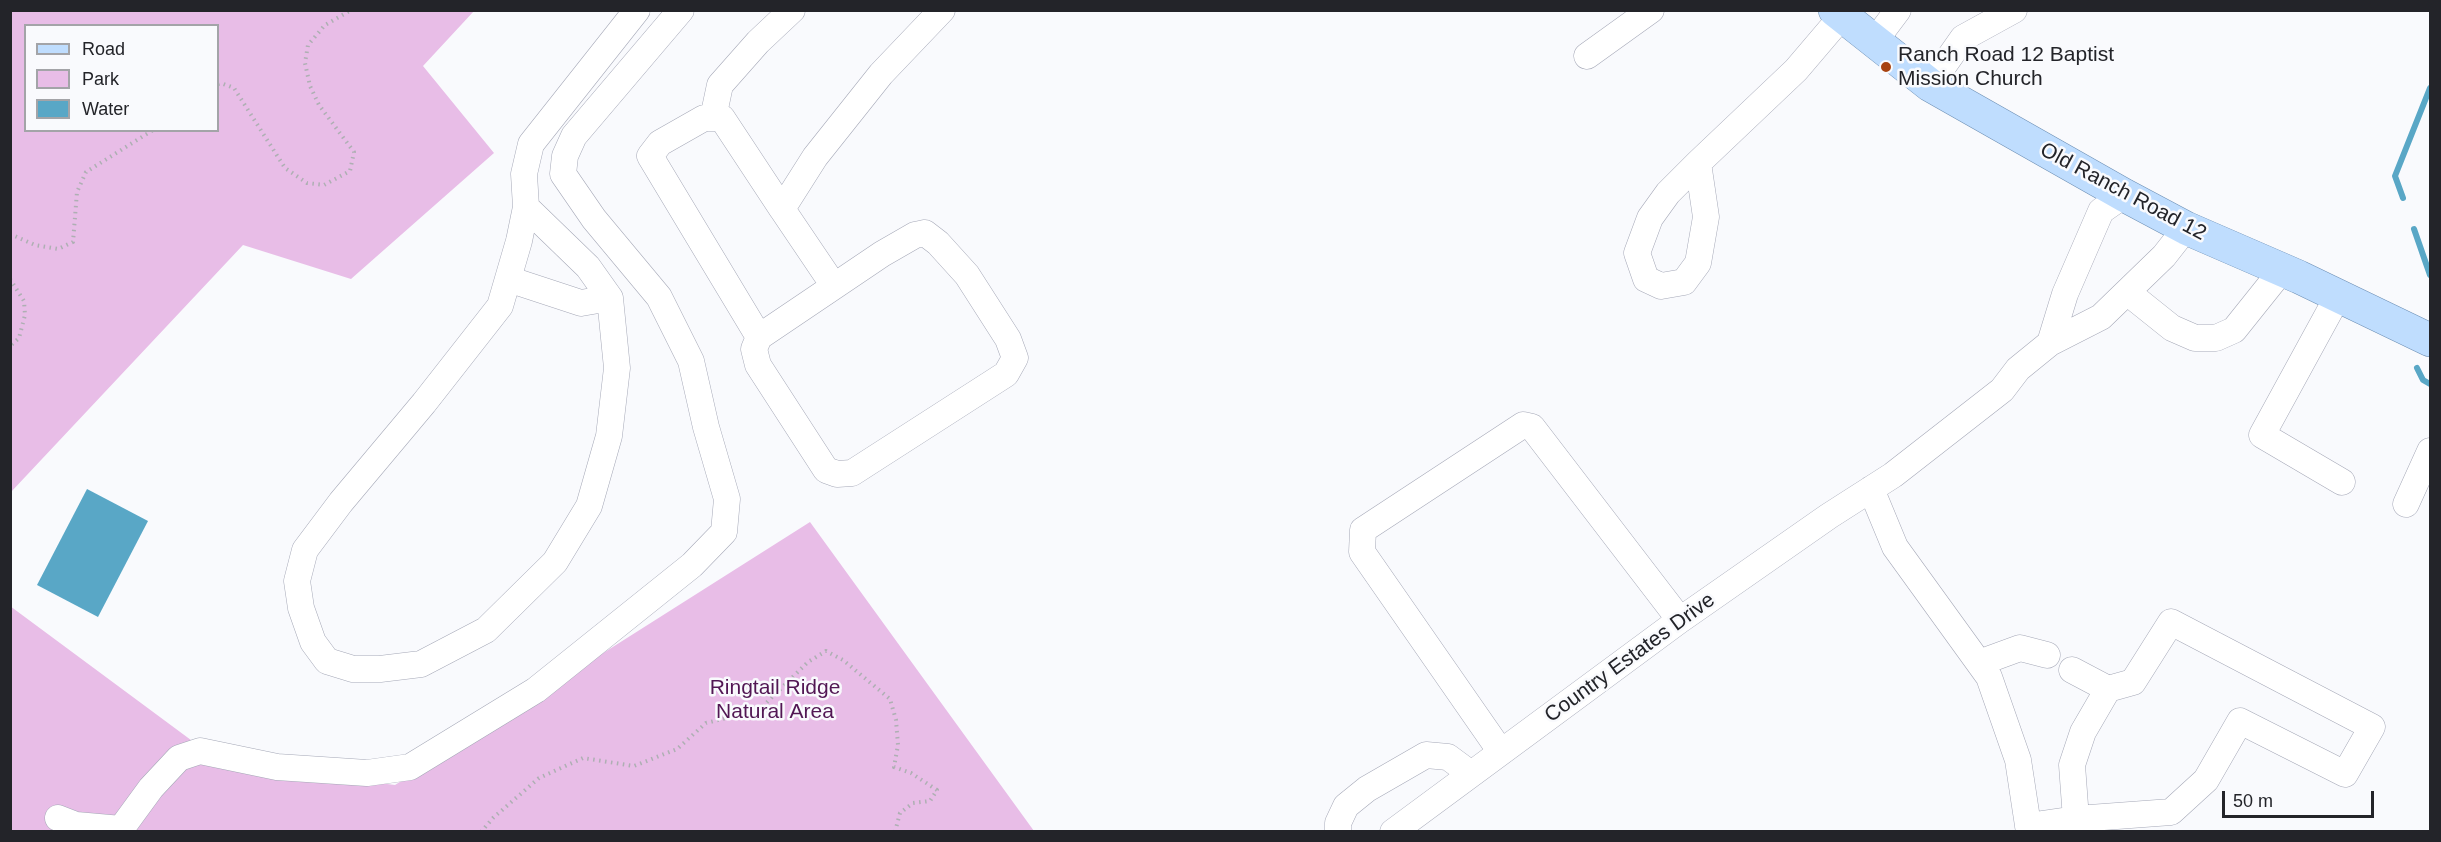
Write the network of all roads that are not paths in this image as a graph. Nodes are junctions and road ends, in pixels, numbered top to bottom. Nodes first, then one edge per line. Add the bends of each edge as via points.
1 (637, 10) edge
2 (681, 10) edge
3 (792, 10) edge
4 (942, 10) edge
5 (1651, 10) edge
6 (1898, 10) edge
7 (2014, 10) edge
8 (1838, 13) edge
9 (1874, 42) junction
10 (1587, 56) dead end
11 (1930, 85) junction
12 (713, 118) junction
13 (1698, 164) dead end
14 (2124, 195) junction
15 (526, 207) junction
16 (783, 208) junction
17 (2186, 228) junction
18 (2282, 270) junction
19 (508, 279) junction
20 (834, 286) junction
21 (2127, 292) junction
22 (2338, 296) junction
23 (610, 298) junction
24 (759, 336) junction
25 (2430, 340) edge
26 (2050, 343) junction
27 (2430, 451) edge
28 (2342, 482) dead end
29 (1871, 489) junction
30 (2406, 504) dead end
31 (1680, 620) junction
32 (2047, 655) dead end
33 (1979, 663) junction
34 (2072, 670) dead end
35 (2108, 689) junction
36 (1501, 752) junction
37 (1471, 774) junction
38 (58, 818) dead end
39 (2076, 819) junction
40 (2029, 829) edge
41 (1338, 831) edge
42 (1393, 831) edge

1 - 15 street via 531,144 524,174
2 - 38 street via 574,136 565,156 563,174 594,219 659,297 691,361 727,500 724,532 692,565 536,690 410,767 367,773 277,767 201,751 179,758 121,829 76,825
3 - 12 street via 720,85
4 - 16 street via 866,92 814,157
5 - 10 street
6 - 9 street
7 - 11 street via 1963,38
8 - 9 main road, Old Ranch Road 12
8 - 13 street via 1796,70
9 - 11 main road, Old Ranch Road 12
11 - 14 main road, Old Ranch Road 12
12 - 16 street via 722,118
12 - 24 street via 704,118 660,143 650,156
14 - 17 main road, Old Ranch Road 12
14 - 26 street via 2101,211 2065,294
15 - 19 street
15 - 23 street via 588,267
16 - 20 street
17 - 18 main road, Old Ranch Road 12
17 - 21 street, Country Estates Drive
18 - 21 street via 2234,330 2216,338 2195,338 2172,328
18 - 22 main road, Old Ranch Road 12
19 - 23 street via 581,303
19 - 23 street via 500,306 305,550 297,581 301,608 313,642 327,661 353,669 421,664 486,630 555,562 590,506 609,436 617,368
20 - 24 street
20 - 24 street via 882,254 925,233 967,275 1008,339 1015,358 1006,374 852,473 837,474 825,470 758,365 754,349
21 - 26 street, Country Estates Drive via 2101,317
22 - 25 main road, Old Ranch Road 12
22 - 28 street via 2262,435
26 - 29 street, Country Estates Drive via 2018,369 2002,390
27 - 30 street
29 - 31 street, Country Estates Drive
29 - 33 street via 1895,547
31 - 36 street, Country Estates Drive
31 - 36 street via 1532,427 1522,426 1363,530 1362,552
32 - 33 street via 2020,648
33 - 40 street via 1989,677 2018,760
34 - 35 street
35 - 39 street via 2083,732 2072,765
35 - 39 street via 2133,682 2171,622 2372,727 2345,774 2240,721 2206,780 2171,812
36 - 37 street, Country Estates Drive
37 - 41 street via 1448,757 1426,755 1367,789 1346,806
37 - 42 street, Country Estates Drive
39 - 40 street

